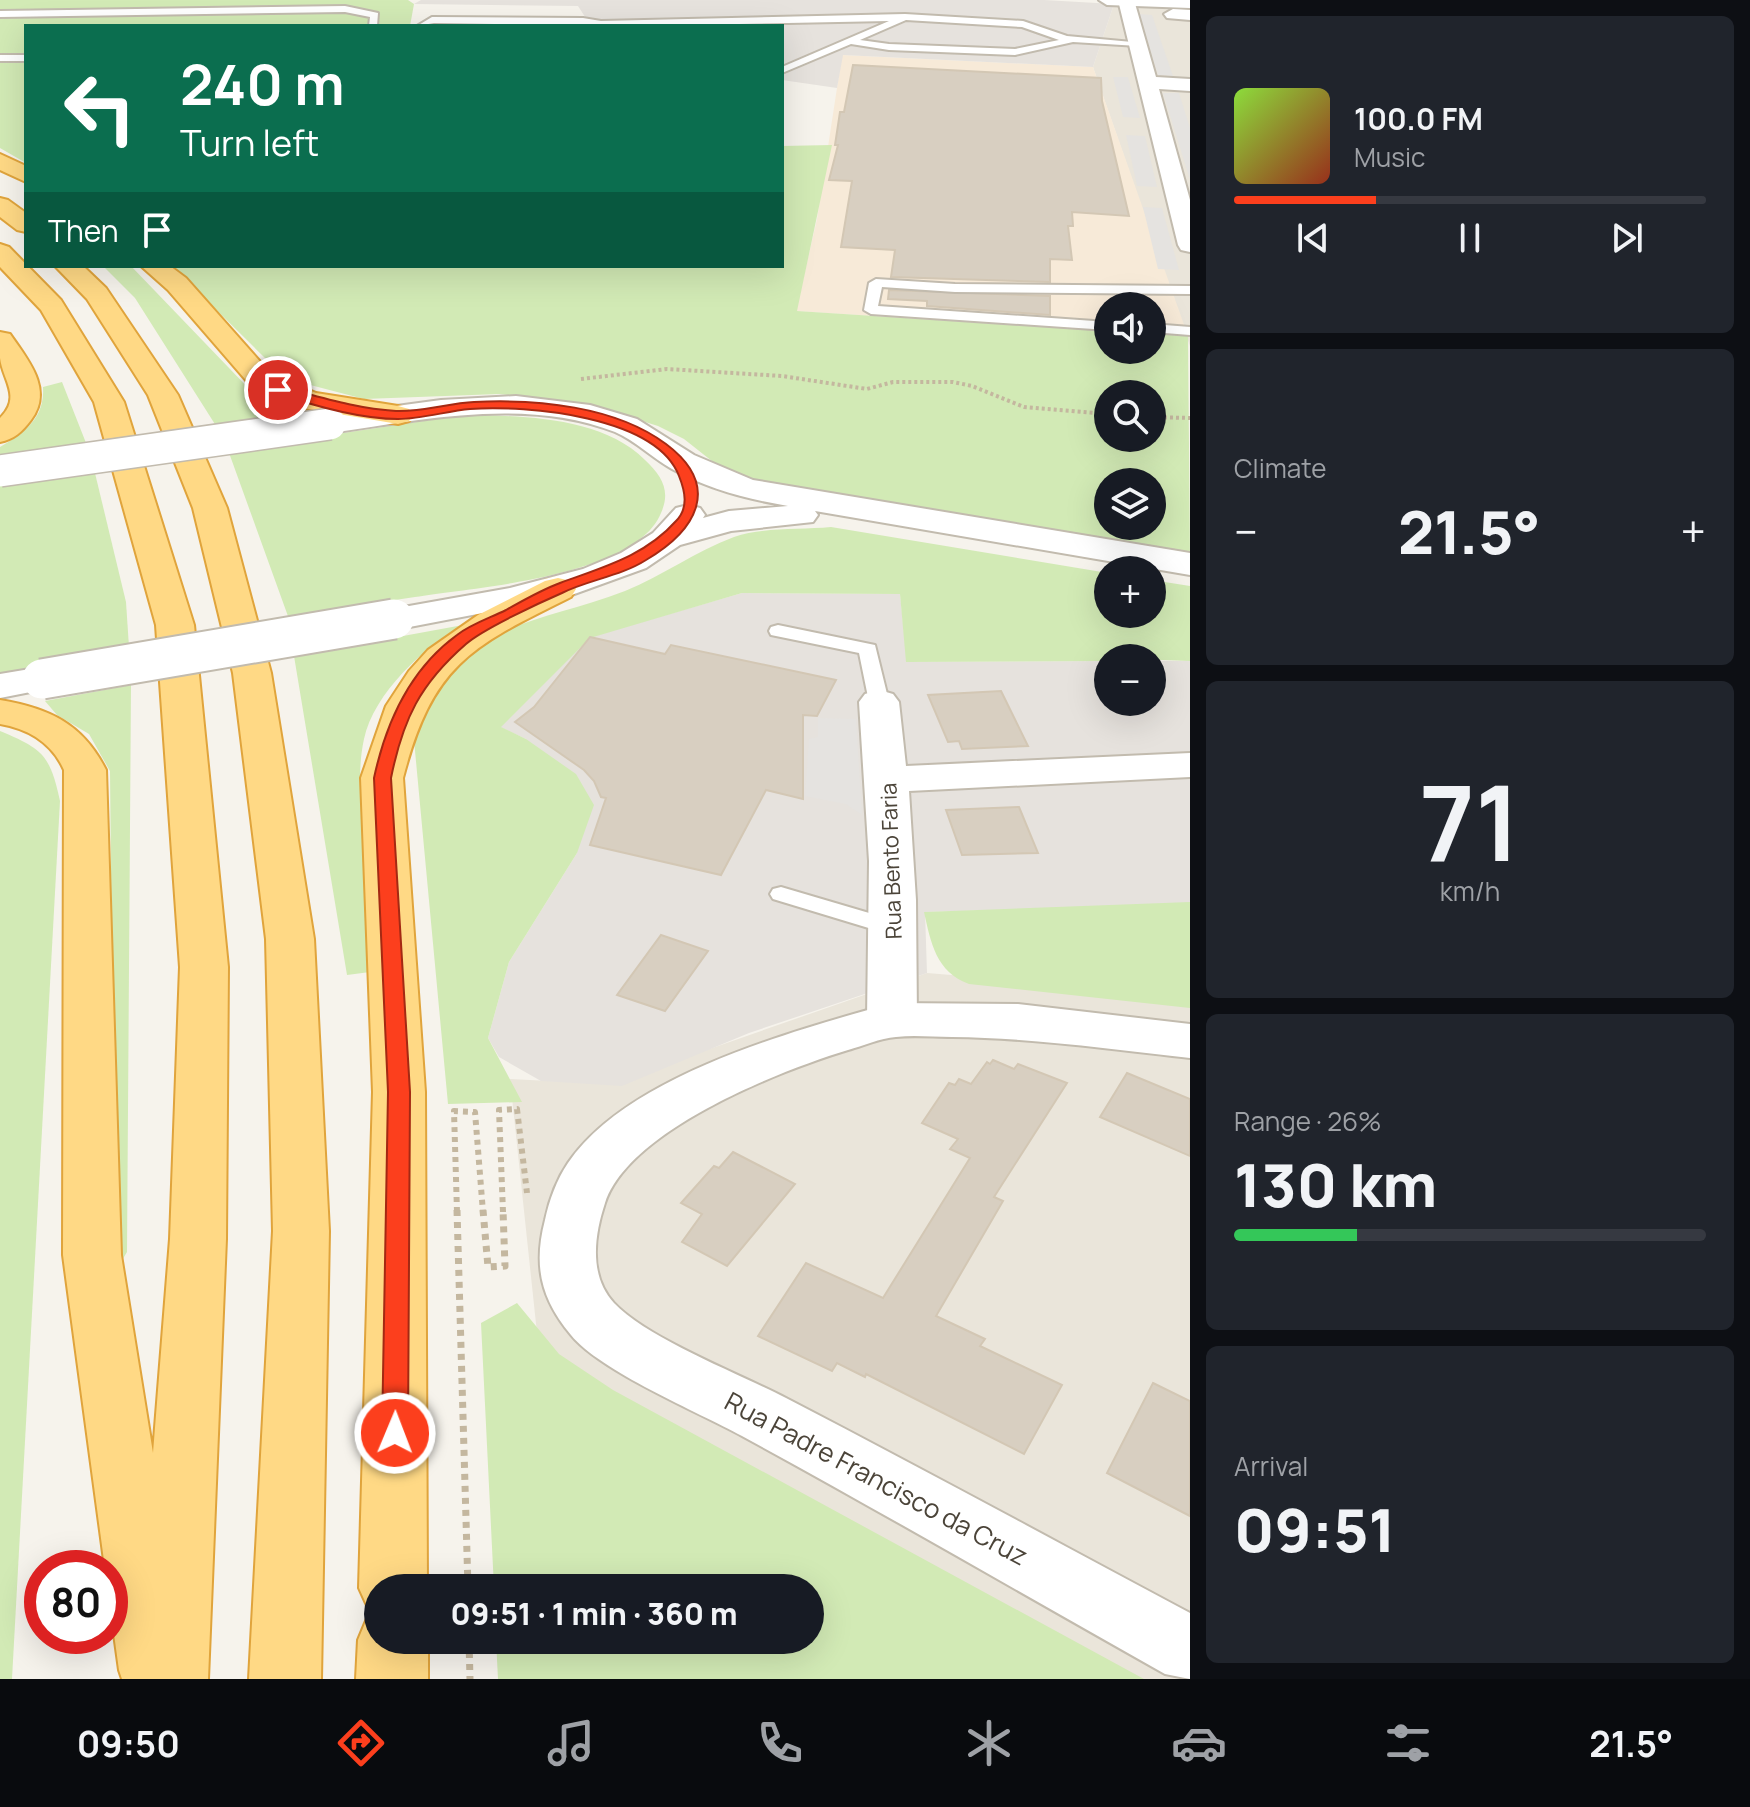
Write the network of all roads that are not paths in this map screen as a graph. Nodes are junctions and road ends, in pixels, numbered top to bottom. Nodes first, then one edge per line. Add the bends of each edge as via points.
1 (56, 0) edge
2 (1107, 0) edge
3 (1126, 0) edge
4 (1190, 3) edge
5 (0, 14) edge
6 (23, 16) junction
7 (900, 18) junction
8 (373, 24) edge
9 (425, 24) edge
10 (601, 24) edge
11 (601, 24) edge
12 (0, 25) edge
13 (1072, 39) junction
14 (850, 41) junction
15 (1138, 43) junction
16 (0, 58) edge
17 (24, 58) edge
18 (784, 69) edge
19 (1148, 83) junction
20 (1190, 85) edge
21 (0, 161) edge
22 (24, 174) edge
23 (1184, 192) edge
24 (0, 205) edge
25 (24, 223) edge
26 (1190, 245) edge
27 (0, 252) edge
28 (70, 268) edge
29 (157, 268) edge
30 (1190, 290) edge
31 (1166, 295) edge
32 (1097, 311) edge
33 (1166, 329) edge
34 (1190, 331) edge
35 (0, 340) edge
36 (398, 415) junction
37 (0, 433) edge
38 (680, 461) junction
39 (0, 471) edge
40 (670, 537) junction
41 (1094, 561) edge
42 (1190, 564) edge
43 (1166, 573) edge
44 (1190, 577) edge
45 (558, 589) junction
46 (778, 631) dead end
47 (0, 686) edge
48 (879, 702) joint
49 (0, 712) edge
50 (1190, 765) edge
51 (889, 779) junction
52 (781, 894) dead end
53 (895, 928) junction
54 (892, 1020) junction
55 (1190, 1041) edge
56 (393, 1574) edge
57 (1190, 1650) edge
58 (393, 1654) edge
59 (155, 1679) edge
60 (172, 1679) edge
61 (285, 1679) edge
62 (392, 1679) edge

1 - 6 lane
2 - 3 street
3 - 4 street
3 - 15 street
5 - 6 lane
6 - 8 lane via 345,9 375,15
6 - 12 lane
7 - 10 lane
7 - 13 lane via 1023,24
7 - 14 lane
9 - 11 lane
13 - 14 lane via 1015,52
13 - 15 lane
14 - 18 lane
15 - 19 street
16 - 17 lane
19 - 20 street
19 - 23 street
21 - 22 highway
23 - 26 street
24 - 25 highway
27 - 60 highway via 52,306 109,402 175,625 204,967 198,1239
28 - 61 highway via 97,294 163,395 210,508 252,673 290,939 301,1231
29 - 36 highway via 177,284 261,380 305,399
30 - 31 lane
32 - 32 lane via 876,283 871,310
33 - 34 lane
35 - 37 highway via 23,375 27,394 21,417
36 - 38 street via 472,405 578,413 636,431
36 - 39 street, bridge
38 - 40 street via 691,482 692,504
38 - 42 street via 772,495
40 - 41 street via 744,519 810,515
40 - 45 street via 639,559
43 - 44 street
45 - 47 street, bridge
45 - 56 highway via 463,638 437,660 402,710 382,778 399,1092
46 - 48 lane via 868,649
48 - 51 street, Rua Bento Faria
49 - 59 highway via 52,729 80,756 85,770 92,1255
50 - 51 street
51 - 53 street, Rua Bento Faria
52 - 53 lane
53 - 54 street, Rua Bento Faria
54 - 55 street via 1018,1021
54 - 57 street, Rua Padre Francisco da Cruz via 793,1049 681,1099 611,1150 588,1176 576,1206 566,1249 574,1294 594,1321 621,1343
58 - 62 highway

